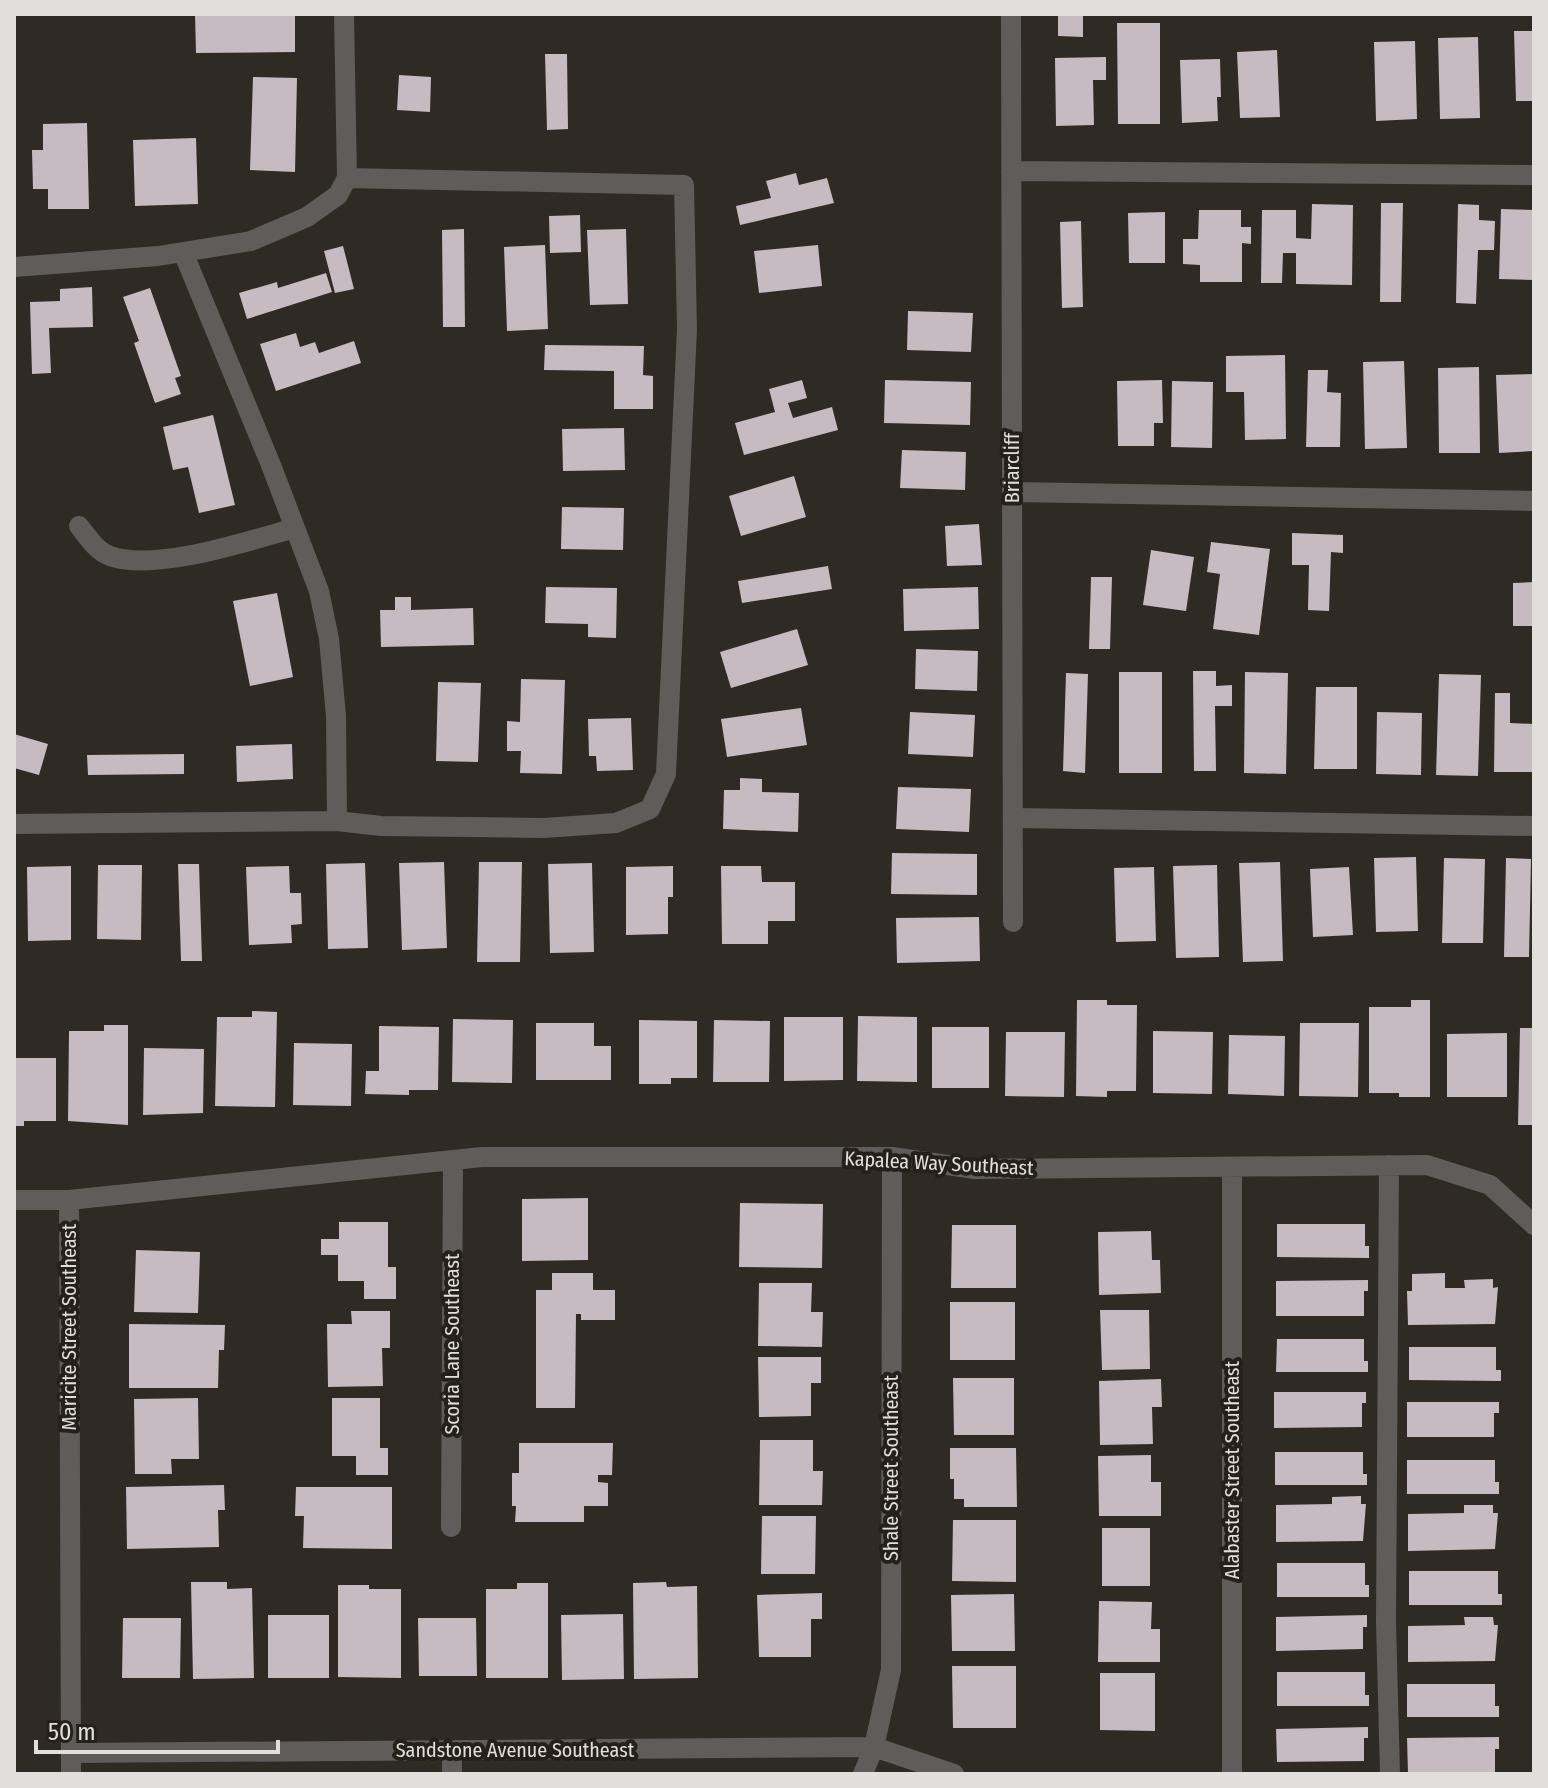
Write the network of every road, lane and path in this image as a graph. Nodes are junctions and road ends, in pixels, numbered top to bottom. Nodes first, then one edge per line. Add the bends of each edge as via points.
1 (344, 14) edge
2 (1011, 14) edge
3 (1011, 171) junction
4 (1534, 175) edge
5 (347, 178) junction
6 (183, 252) junction
7 (14, 267) edge
8 (1012, 492) junction
9 (1534, 501) edge
10 (79, 526) dead end
11 (295, 528) junction
12 (1013, 818) junction
13 (337, 821) junction
14 (14, 824) edge
15 (1534, 826) edge
16 (1013, 922) dead end
17 (482, 1157) joint
18 (892, 1157) junction
19 (453, 1160) junction
20 (1389, 1165) junction
21 (1232, 1167) junction
22 (14, 1200) edge
23 (69, 1200) junction
24 (1534, 1225) edge
25 (451, 1527) dead end
26 (874, 1747) junction
27 (452, 1751) junction
28 (71, 1753) junction
29 (71, 1774) edge
30 (452, 1774) edge
31 (863, 1774) edge
32 (954, 1774) edge
33 (1232, 1774) edge
34 (1390, 1774) edge

1 - 5 street
2 - 3 street, Briarcliff
3 - 4 street
3 - 8 street, Briarcliff
5 - 6 street via 338,195 307,217 251,241
5 - 13 street via 684,185 687,329 666,774 650,809 616,823 544,828
6 - 7 street
6 - 11 street
8 - 9 street
8 - 12 street, Briarcliff
10 - 11 street via 110,556 158,559 203,553
11 - 13 street via 319,591 329,639
12 - 15 street
12 - 16 street, Briarcliff
13 - 14 street
17 - 18 street, Kapalea Way Southeast
17 - 19 street, Maricite Street Southeast
18 - 21 street, Kapalea Way Southeast via 975,1169
18 - 26 street, Shale Street Southeast via 891,1670
19 - 23 street, Maricite Street Southeast
19 - 25 street, Scoria Lane Southeast
20 - 21 street, Kapalea Way Southeast
20 - 24 street, Kapalea Way Southeast via 1427,1165 1490,1185
20 - 34 street
21 - 33 street, Alabaster Street Southeast
22 - 23 street
23 - 28 street, Maricite Street Southeast
26 - 27 street, Sandstone Avenue Southeast
26 - 31 street, Shale Street Southeast
26 - 32 street, Sandstone Avenue Southeast
27 - 28 street, Sandstone Avenue Southeast
27 - 30 street
28 - 29 street, Maricite Street Southeast

